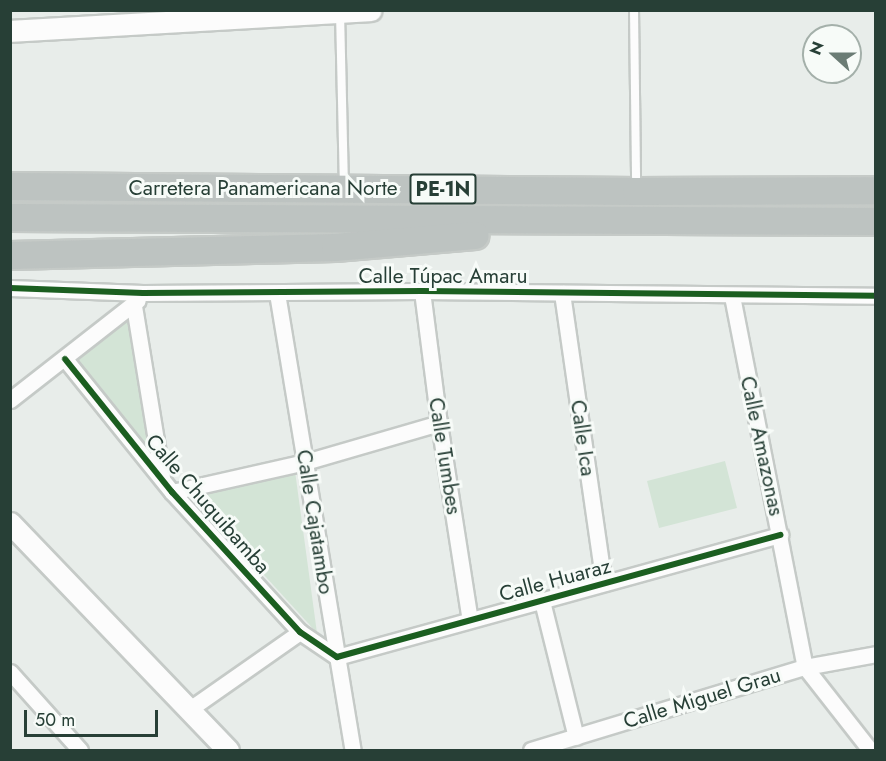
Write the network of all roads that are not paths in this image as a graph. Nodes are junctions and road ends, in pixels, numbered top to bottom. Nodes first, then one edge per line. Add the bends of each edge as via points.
1 (136, 10) edge
2 (370, 10) edge
3 (634, 10) edge
4 (340, 11) edge
5 (10, 18) edge
6 (10, 31) edge
7 (10, 186) edge
8 (344, 188) junction
9 (876, 190) edge
10 (636, 191) junction
11 (10, 217) edge
12 (643, 220) junction
13 (876, 221) edge
14 (10, 255) edge
15 (10, 288) edge
16 (422, 291) junction
17 (143, 293) junction
18 (277, 293) junction
19 (562, 293) junction
20 (732, 296) junction
21 (876, 296) edge
22 (134, 306) junction
23 (64, 359) junction
24 (10, 400) edge
25 (439, 423) junction
26 (305, 462) junction
27 (162, 480) junction
28 (172, 492) junction
29 (10, 523) edge
30 (781, 535) junction
31 (604, 583) junction
32 (542, 601) junction
33 (470, 620) junction
34 (300, 632) junction
35 (876, 654) edge
36 (337, 657) junction
37 (806, 667) junction
38 (10, 672) edge
39 (187, 711) junction
40 (576, 737) junction
41 (80, 750) edge
42 (228, 750) edge
43 (353, 750) edge
44 (531, 750) edge
45 (870, 750) edge

1 - 5 street
2 - 4 street
3 - 10 lane
4 - 6 street
4 - 8 lane
7 - 8 highway, Carretera Panamericana Norte / PE-1N
8 - 10 highway, Carretera Panamericana Norte / PE-1N
9 - 10 highway, Carretera Panamericana Norte / PE-1N
11 - 12 highway, Carretera Panamericana Norte / PE-1N
12 - 13 highway, Carretera Panamericana Norte / PE-1N
12 - 14 highway via 335,247
15 - 17 street, Calle Túpac Amaru
16 - 18 street, Calle Túpac Amaru
16 - 19 street, Calle Túpac Amaru
16 - 25 street, Calle Tumbes
17 - 18 street, Calle Túpac Amaru
17 - 22 street
18 - 26 street, Calle Cajatambo
19 - 20 street, Calle Túpac Amaru
19 - 31 street, Calle Ica
20 - 21 street, Calle Túpac Amaru
20 - 30 street, Calle Amazonas
22 - 23 street
22 - 27 street
23 - 24 street
23 - 27 street, Calle Chuquibamba
25 - 26 street
25 - 33 street, Calle Tumbes
26 - 28 street
26 - 36 street, Calle Cajatambo
27 - 28 street, Calle Chuquibamba
28 - 34 street, Calle Chuquibamba
29 - 39 street
30 - 31 street, Calle Huaraz
30 - 37 street, Calle Amazonas
31 - 32 street, Calle Huaraz
32 - 33 street, Calle Huaraz
32 - 40 street
33 - 36 street, Calle Huaraz
34 - 36 street, Calle Chuquibamba
34 - 39 street
35 - 37 street, Calle Miguel Grau
36 - 43 street, Calle Cajatambo
37 - 40 street, Calle Miguel Grau
37 - 45 street
38 - 41 street
39 - 42 street
40 - 44 street, Calle Miguel Grau

